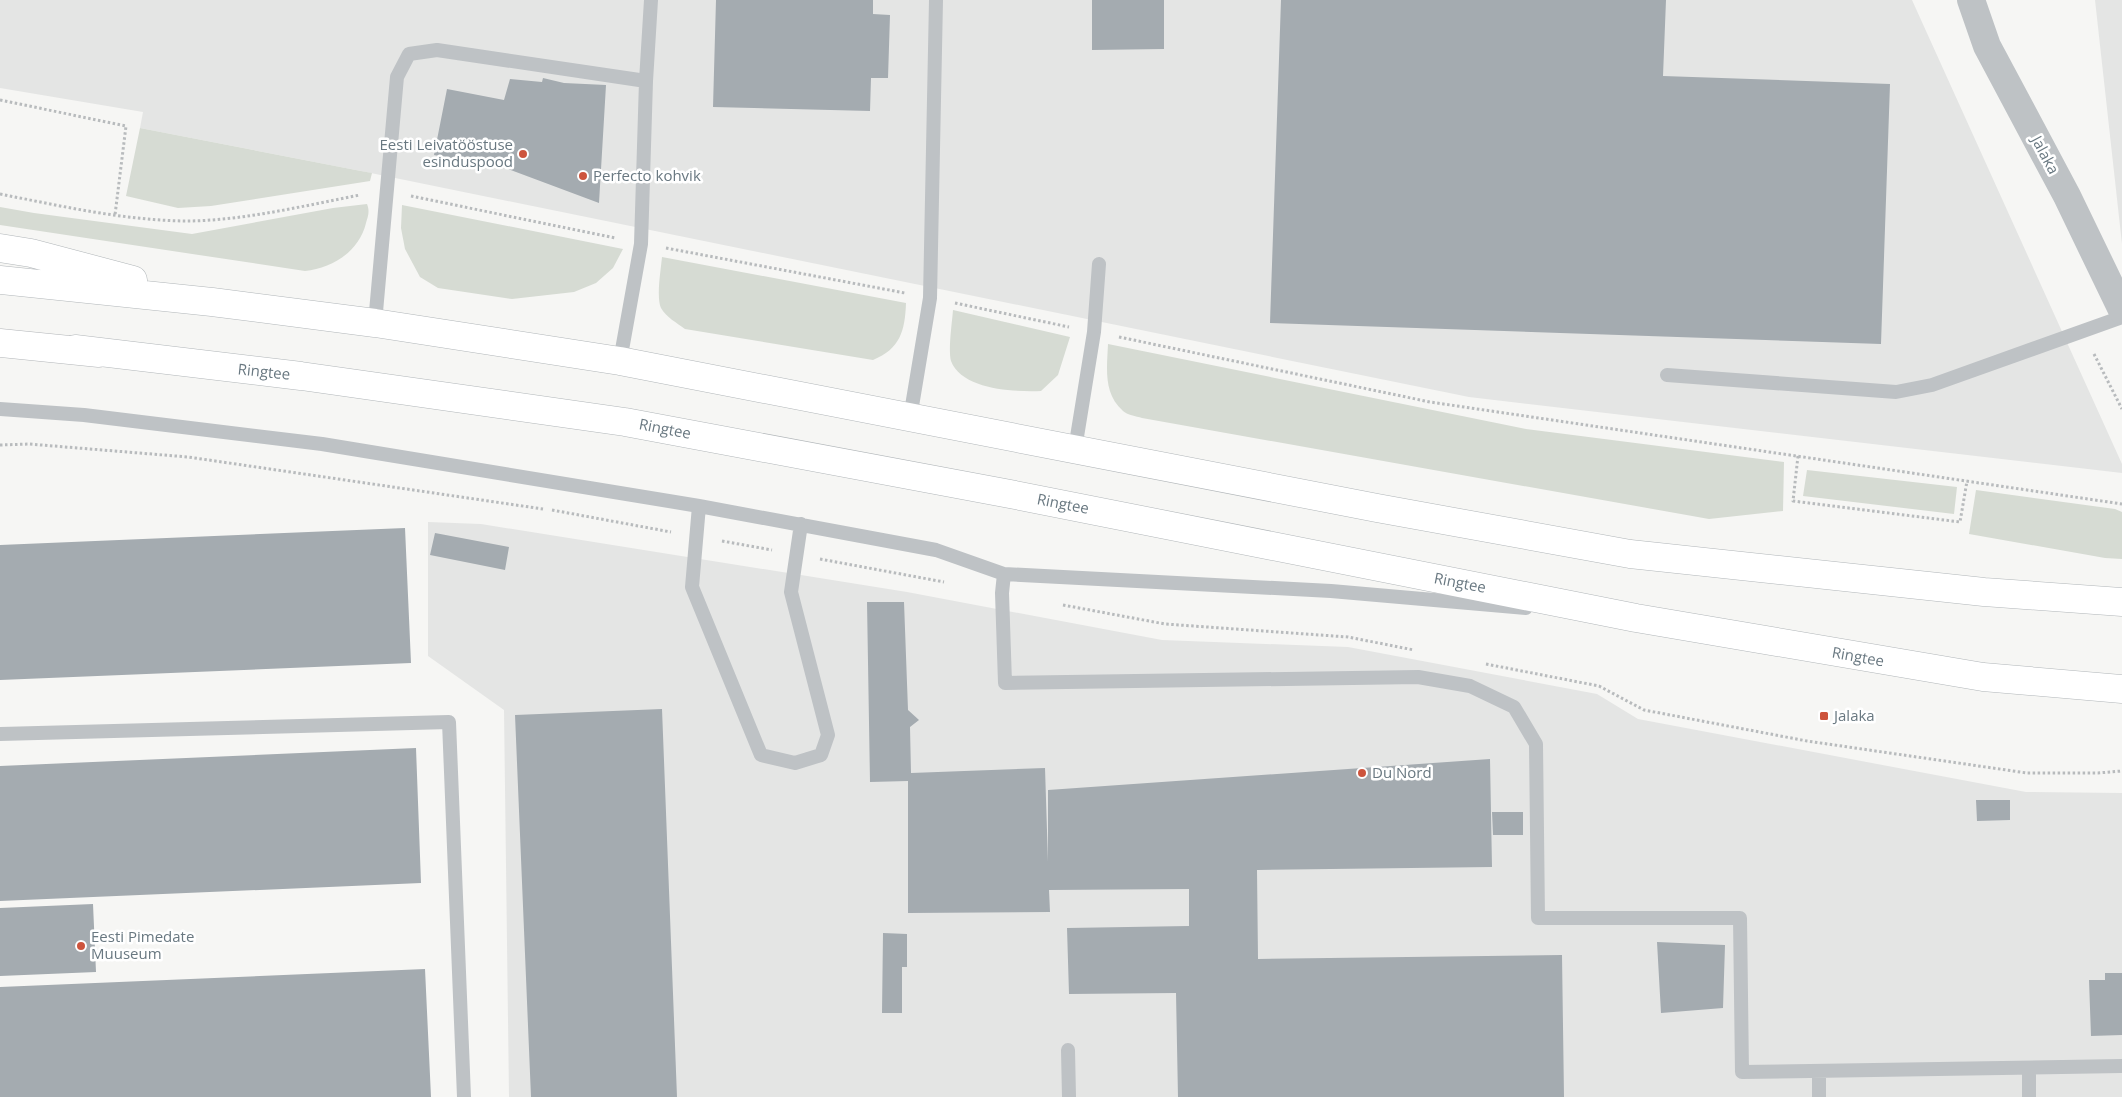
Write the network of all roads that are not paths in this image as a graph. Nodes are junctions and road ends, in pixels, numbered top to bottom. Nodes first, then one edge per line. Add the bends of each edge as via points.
1 (651, 0) edge
2 (936, 0) edge
3 (1971, 0) edge
4 (646, 81) junction
5 (0, 248) edge
6 (1099, 264) dead end
7 (0, 280) edge
8 (212, 302) junction
9 (2122, 310) edge
10 (2122, 318) edge
11 (375, 323) junction
12 (0, 337) edge
13 (0, 343) edge
14 (99, 353) junction
15 (0, 355) edge
16 (620, 361) junction
17 (1667, 376) dead end
18 (0, 409) edge
19 (910, 418) junction
20 (1076, 449) junction
21 (699, 506) junction
22 (801, 524) junction
23 (1004, 574) junction
24 (2122, 602) edge
25 (1636, 618) junction
26 (2122, 689) edge
27 (0, 734) edge
28 (1068, 1050) dead end
29 (2122, 1066) edge
30 (2029, 1068) junction
31 (1819, 1071) junction
32 (464, 1097) edge
33 (1069, 1097) edge
34 (1819, 1097) edge
35 (2029, 1097) edge

1 - 4 lane
2 - 19 lane via 930,298
3 - 9 street, Jalaka via 1986,46 2067,196
4 - 11 lane via 437,50 409,54 397,76
4 - 16 lane via 641,244
5 - 8 main road via 31,253
6 - 20 lane via 1094,332
7 - 8 main road
8 - 11 main road
10 - 17 lane via 1932,386 1896,392
11 - 16 main road
12 - 14 main road, Ringtee
13 - 14 main road
14 - 15 main road
14 - 25 main road, Ringtee via 301,376 625,422 1010,494
16 - 19 main road
18 - 21 lane via 84,415 322,444
19 - 20 main road
20 - 24 main road via 1630,554 1964,590
21 - 22 lane
21 - 22 lane via 692,586 760,755 795,763 821,755 828,735 791,592
22 - 23 lane via 936,550
23 - 25 lane via 1331,591
23 - 31 lane via 1005,683 1418,677 1470,686 1514,707 1536,744 1538,918 1740,918 1742,1072
25 - 26 main road, Ringtee via 1983,677
27 - 32 lane via 449,722
28 - 33 lane
29 - 30 lane
30 - 31 lane
30 - 35 lane
31 - 34 lane

